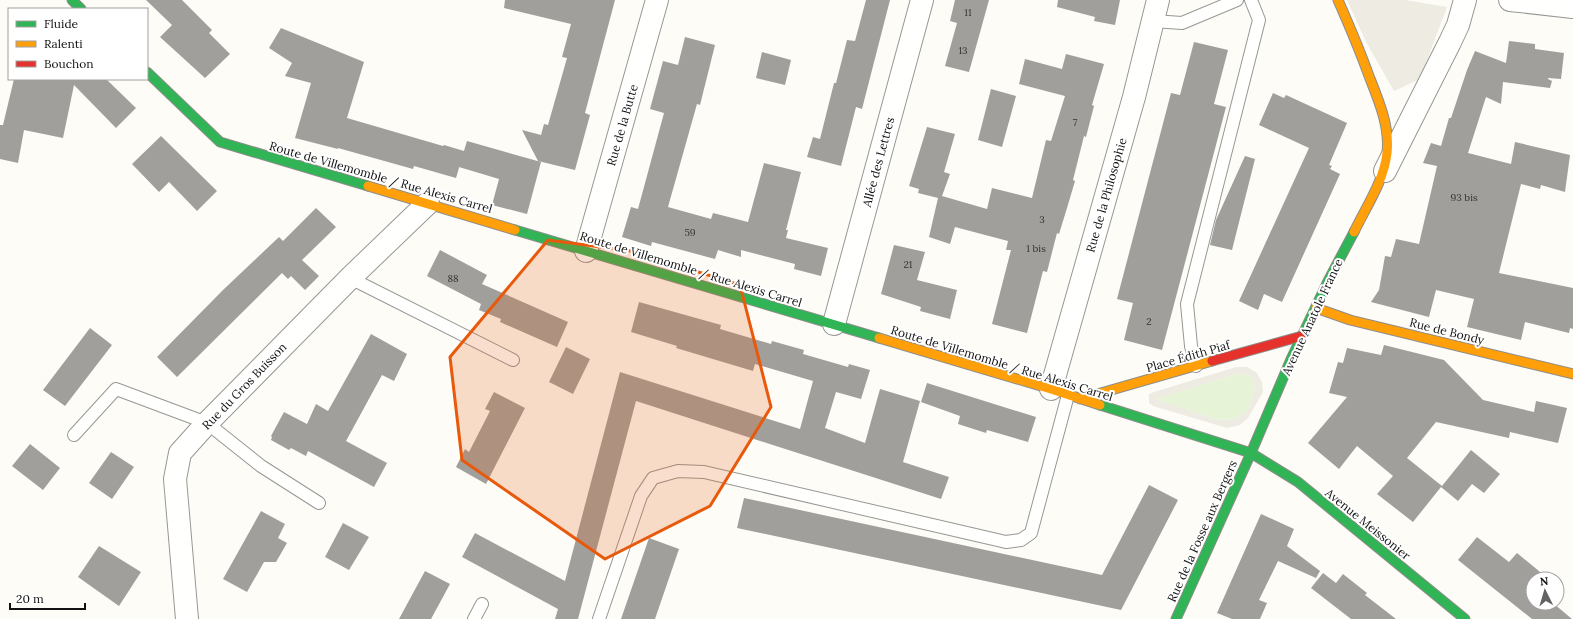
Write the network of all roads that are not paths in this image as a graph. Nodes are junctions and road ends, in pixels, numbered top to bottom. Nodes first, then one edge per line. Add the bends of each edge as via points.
1 (72, 0) edge
2 (657, 0) edge
3 (922, 0) edge
4 (1158, 0) edge
5 (1237, 0) edge
6 (1251, 0) edge
7 (1338, 0) edge
8 (1465, 0) edge
9 (1510, 0) edge
10 (80, 8) edge
11 (1573, 8) edge
12 (1153, 21) junction
13 (148, 73) edge
14 (1379, 183) junction
15 (428, 203) junction
16 (586, 250) junction
17 (350, 278) junction
18 (1316, 308) junction
19 (834, 324) junction
20 (1302, 336) junction
21 (513, 360) dead end
22 (1196, 366) junction
23 (1573, 374) edge
24 (1066, 394) junction
25 (207, 423) junction
26 (74, 435) dead end
27 (1251, 453) junction
28 (319, 503) dead end
29 (482, 604) dead end
30 (187, 619) edge
31 (474, 619) edge
32 (599, 619) edge
33 (1176, 619) edge
34 (1465, 619) edge

1 - 10 street
2 - 16 street, Rue de la Butte
3 - 19 street, Allée des Lettres
4 - 12 street, Rue de la Philosophie
5 - 12 lane via 1182,23
6 - 22 lane via 1259,20 1186,304
7 - 14 street, Avenue Anatole France via 1379,102 1386,132 1387,154
8 - 14 street, Avenue Anatole France via 1453,36
9 - 11 street
12 - 24 street, Rue de la Philosophie
13 - 15 street, Route de Villemomble / Rue Alexis Carrel via 220,142
14 - 18 street, Avenue Anatole France
15 - 16 street, Route de Villemomble / Rue Alexis Carrel
15 - 17 street, Rue du Gros Buisson
16 - 19 street, Route de Villemomble / Rue Alexis Carrel
17 - 21 lane
17 - 25 street, Rue du Gros Buisson
18 - 20 street, Avenue Anatole France
18 - 23 street, Rue de Bondy via 1350,320
19 - 24 street, Route de Villemomble / Rue Alexis Carrel
20 - 22 street, Place Édith Piaf
20 - 27 street, Avenue Anatole France
22 - 24 street, Place Édith Piaf
24 - 27 street, Route de Villemomble / Rue Alexis Carrel
24 - 32 lane via 1032,533 1021,540 1006,542 704,472 678,471 654,478 641,496
25 - 26 lane via 116,389
25 - 28 lane via 261,466
25 - 30 street, Rue du Gros Buisson via 180,453 175,479
27 - 33 street, Rue de la Fosse aux Bergers
27 - 34 street, Avenue Meissonier via 1298,482
29 - 31 lane

